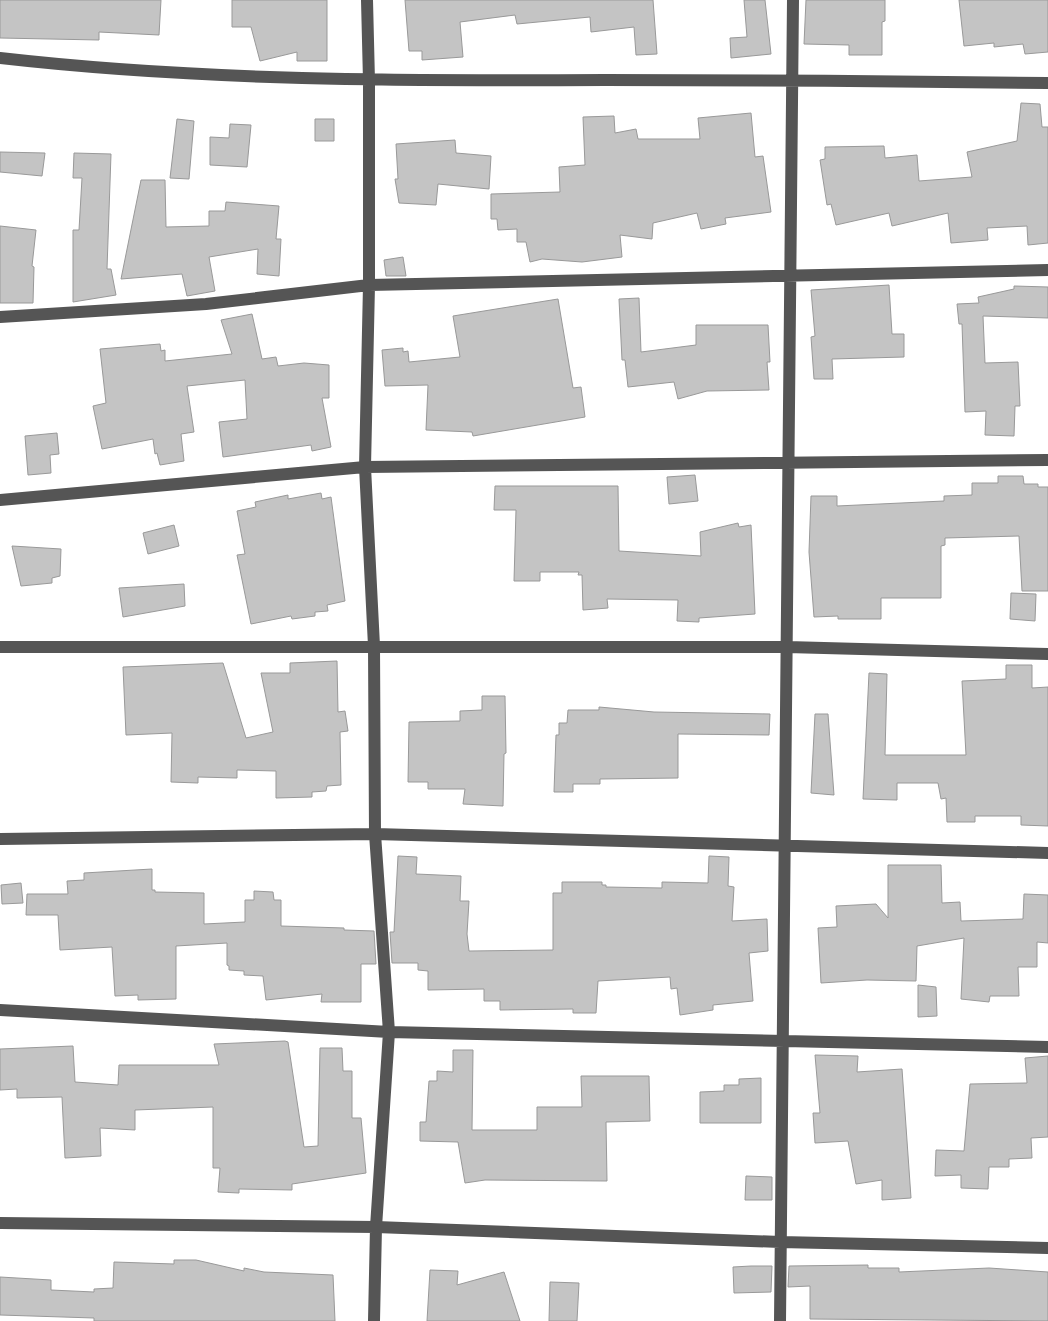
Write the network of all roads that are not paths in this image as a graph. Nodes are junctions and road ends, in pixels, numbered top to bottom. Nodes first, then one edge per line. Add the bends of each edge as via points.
1 (366, 0) edge
2 (793, 0) edge
3 (0, 58) edge
4 (792, 80) junction
5 (369, 81) junction
6 (1048, 83) edge
7 (1048, 270) edge
8 (790, 275) junction
9 (369, 285) junction
10 (0, 317) edge
11 (1048, 460) edge
12 (788, 463) junction
13 (365, 467) junction
14 (0, 500) edge
15 (374, 646) junction
16 (787, 646) junction
17 (0, 647) edge
18 (1048, 654) edge
19 (375, 834) junction
20 (0, 839) edge
21 (784, 844) junction
22 (1048, 853) edge
23 (0, 1010) edge
24 (389, 1032) junction
25 (783, 1040) junction
26 (1048, 1047) edge
27 (0, 1224) edge
28 (376, 1227) junction
29 (780, 1242) junction
30 (1048, 1248) edge
31 (374, 1321) edge
32 (780, 1321) edge

1 - 5 street
2 - 4 street
3 - 5 street via 87,68
4 - 5 street
4 - 6 street
4 - 8 street
5 - 9 street
7 - 8 street
8 - 9 street
8 - 12 street
9 - 10 street via 206,304
9 - 13 street
11 - 12 street
12 - 13 street
12 - 16 street
13 - 14 street
13 - 15 street
15 - 16 street
15 - 17 street
15 - 19 street
16 - 18 street
16 - 21 street
19 - 20 street
19 - 21 street
19 - 24 street
21 - 22 street
21 - 25 street
23 - 24 street
24 - 25 street
24 - 28 street
25 - 26 street
25 - 29 street
27 - 28 street
28 - 29 street
28 - 31 street
29 - 30 street
29 - 32 street

